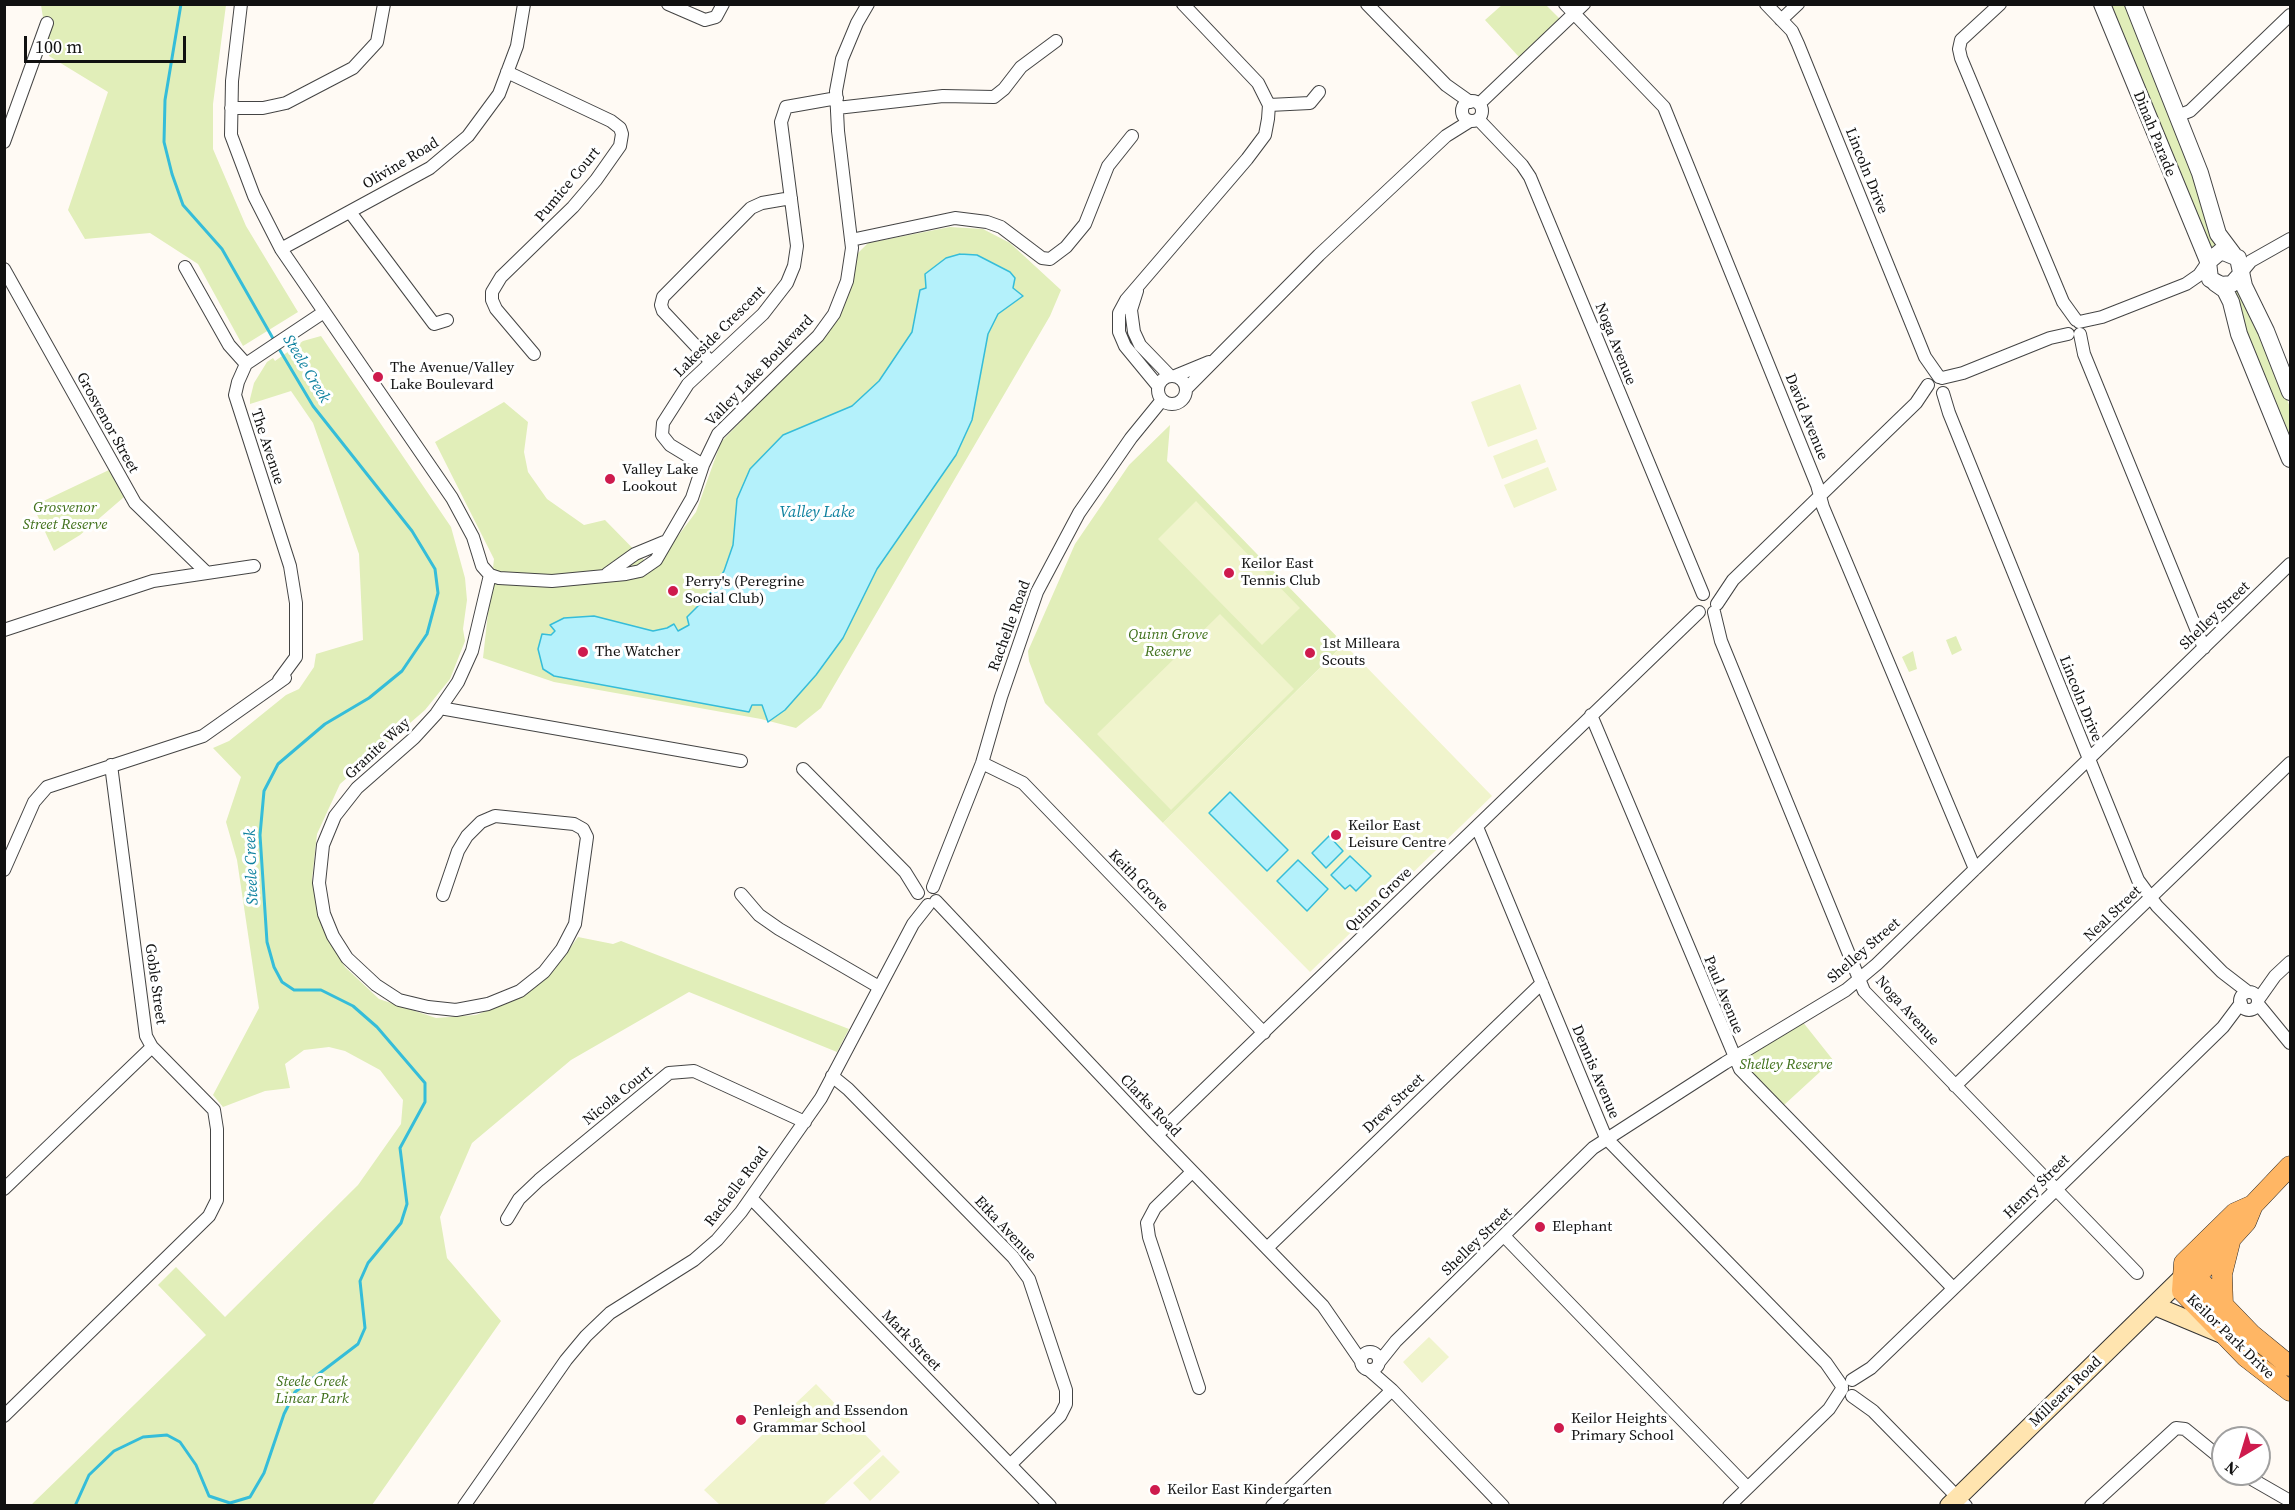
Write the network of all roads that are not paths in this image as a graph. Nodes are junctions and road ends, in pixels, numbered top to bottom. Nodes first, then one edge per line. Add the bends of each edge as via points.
1 (242, 4) edge
2 (384, 4) edge
3 (524, 4) edge
4 (668, 4) edge
5 (723, 4) edge
6 (868, 4) edge
7 (1184, 4) edge
8 (1367, 4) edge
9 (1584, 4) edge
10 (1766, 4) edge
11 (1798, 4) edge
12 (2000, 4) edge
13 (2102, 4) edge
14 (2133, 4) edge
15 (1570, 9) edge
16 (2290, 15) edge
17 (1782, 20) junction
18 (47, 23) dead end
19 (1056, 41) dead end
20 (507, 72) junction
21 (1320, 92) dead end
22 (837, 103) junction
23 (1269, 105) junction
24 (231, 108) junction
25 (1470, 111) junction
26 (2177, 116) junction
27 (1132, 136) dead end
28 (4, 142) edge
29 (791, 198) junction
30 (350, 212) junction
31 (2290, 239) edge
32 (852, 240) junction
33 (281, 249) junction
34 (2265, 252) junction
35 (2234, 255) junction
36 (2208, 262) junction
37 (185, 267) dead end
38 (4, 269) edge
39 (2240, 274) junction
40 (2214, 283) junction
41 (2186, 284) junction
42 (1138, 287) junction
43 (324, 312) junction
44 (447, 320) dead end
45 (2074, 328) junction
46 (1136, 337) junction
47 (1123, 341) junction
48 (534, 354) dead end
49 (1212, 360) junction
50 (710, 361) junction
51 (246, 364) junction
52 (1173, 376) junction
53 (1158, 386) junction
54 (1937, 386) junction
55 (1186, 389) junction
56 (2290, 393) edge
57 (1162, 400) junction
58 (2289, 452) edge
59 (703, 465) junction
60 (1821, 494) junction
61 (2290, 564) edge
62 (254, 566) dead end
63 (207, 573) junction
64 (490, 575) junction
65 (1708, 605) junction
66 (4, 630) edge
67 (2204, 648) junction
68 (440, 708) junction
69 (1592, 715) junction
70 (2088, 760) junction
71 (741, 761) dead end
72 (982, 763) junction
73 (2290, 763) edge
74 (111, 765) junction
75 (803, 769) dead end
76 (1477, 826) junction
77 (1975, 869) junction
78 (4, 870) edge
79 (741, 894) dead end
80 (443, 895) dead end
81 (927, 895) junction
82 (2150, 899) junction
83 (2290, 962) edge
84 (1859, 979) junction
85 (1542, 983) junction
86 (879, 987) junction
87 (2249, 1001) junction
88 (1264, 1033) junction
89 (2290, 1043) edge
90 (152, 1047) junction
91 (1733, 1058) junction
92 (832, 1076) junction
93 (1955, 1086) junction
94 (805, 1122) junction
95 (1157, 1136) junction
96 (1606, 1138) junction
97 (2290, 1166) edge
98 (1192, 1172) junction
99 (5, 1184) edge
100 (2056, 1189) junction
101 (751, 1198) junction
102 (2253, 1205) junction
103 (507, 1219) dead end
104 (1504, 1236) junction
105 (2231, 1240) junction
106 (1267, 1248) junction
107 (2138, 1273) dead end
108 (2190, 1277) junction
109 (1953, 1288) junction
110 (2223, 1305) junction
111 (2156, 1306) junction
112 (2224, 1335) junction
113 (1372, 1360) junction
114 (2290, 1366) edge
115 (1199, 1388) dead end
116 (1851, 1388) junction
117 (1392, 1390) junction
118 (2290, 1391) edge
119 (4, 1416) edge
120 (2211, 1450) edge
121 (1011, 1464) junction
122 (2264, 1486) edge
123 (1747, 1487) junction
124 (2290, 1501) edge
125 (1958, 1503) edge
126 (1498, 1504) edge
127 (464, 1506) edge
128 (1050, 1506) edge
129 (1272, 1506) edge
130 (1729, 1506) edge
131 (2091, 1506) edge

1 - 24 street
2 - 24 street via 377,42 353,68 286,103
3 - 20 street, Olivine Road via 517,46
4 - 5 street via 705,20 716,17
6 - 22 street, Valley Lake Boulevard via 842,59
7 - 23 street via 1249,73
8 - 25 street, Noga Avenue
9 - 15 street
10 - 17 street, Lincoln Drive
11 - 17 street
12 - 45 street via 1962,40 1959,48
13 - 36 street, Dinah Parade
14 - 26 street, Dinah Parade
15 - 25 street
15 - 60 street, David Avenue via 1664,107
16 - 26 street via 2190,111
17 - 54 street, Lincoln Drive via 1798,44
18 - 28 street
19 - 22 street via 1021,67 994,97
20 - 30 street, Olivine Road via 485,115 451,152 430,168
20 - 48 street, Pumice Court via 611,121 622,134 620,146 596,180 501,277 492,292 496,309
21 - 23 street via 1310,103
22 - 29 street, Lakeside Crescent via 786,106 781,122
22 - 32 street, Valley Lake Boulevard
23 - 42 street via 1265,135
24 - 33 street via 231,135 254,196
25 - 49 street
25 - 65 street, Noga Avenue via 1530,177
26 - 35 street, Dinah Parade via 2218,234
27 - 32 street via 1108,166 1085,224 1050,259 1042,258 1001,227 955,218
29 - 50 street, Lakeside Crescent via 797,246 787,283 763,314
29 - 50 street via 762,202 751,208 663,297 663,311
30 - 33 street, Olivine Road
30 - 44 street via 434,324
31 - 34 street
32 - 59 street, Valley Lake Boulevard via 847,281 834,314 818,336 718,434
33 - 43 street
34 - 35 street
34 - 39 street
35 - 36 street via 2222,251
35 - 39 street via 2241,263
36 - 40 street via 2208,273
36 - 41 street, Quinn Grove
37 - 51 street via 229,345
38 - 63 street, Grosvenor Street via 135,503
39 - 40 street via 2227,286
39 - 56 street
40 - 41 street, Quinn Grove
40 - 58 street via 2225,290 2231,302 2239,334
41 - 45 street, Quinn Grove
42 - 46 street via 1131,310
42 - 47 street via 1119,313
43 - 51 street
43 - 64 street via 452,498 473,537 482,566
45 - 54 street, Quinn Grove
45 - 67 street
46 - 47 street
46 - 52 street
47 - 53 street
49 - 52 street
49 - 55 street
50 - 59 street, Lakeside Crescent via 677,398 661,429 670,445
51 - 74 street, The Avenue via 235,395 290,566 302,654 298,667 203,736
52 - 53 street via 1163,379
52 - 55 street via 1183,381
53 - 57 street
54 - 60 street, Quinn Grove
54 - 70 street, Lincoln Drive
55 - 57 street via 1179,402 1170,404
57 - 72 street, Rachelle Road via 1079,513 1037,592
59 - 64 street, Valley Lake Boulevard via 679,522 656,560 644,569 552,581
60 - 65 street, Quinn Grove
60 - 77 street, David Avenue via 1823,507
61 - 67 street, Shelley Street
62 - 63 street
63 - 66 street via 153,581
64 - 68 street, Granite Way via 472,651
65 - 69 street, Quinn Grove
65 - 84 street, Noga Avenue
67 - 70 street, Shelley Street
68 - 71 street
68 - 80 street, Granite Way via 414,738 357,788 335,816 323,845 319,883 324,914 347,958 376,985 399,1000 456,1010 488,1004 520,991 544,972 575,924 587,837 574,824 495,816 481,822 467,836
69 - 76 street, Quinn Grove
69 - 91 street, Paul Avenue
70 - 77 street, Shelley Street
70 - 82 street, Lincoln Drive via 2138,880
72 - 81 street, Rachelle Road
72 - 88 street, Keith Grove via 1023,783
73 - 82 street, Neal Street
74 - 78 street, The Avenue via 40,793
74 - 90 street, Goble Street via 144,1024
75 - 81 street, Clarks Road
76 - 85 street, Dennis Avenue
76 - 88 street, Quinn Grove
77 - 84 street, Shelley Street
79 - 86 street via 759,915 779,929
81 - 86 street, Rachelle Road
81 - 95 street, Clarks Road
82 - 87 street, Lincoln Drive
82 - 93 street, Neal Street
83 - 87 street, Henry Street
84 - 91 street, Shelley Street
84 - 93 street, Noga Avenue via 1864,991
85 - 96 street, Dennis Avenue
85 - 106 street, Drew Street
86 - 92 street, Rachelle Road
87 - 89 street, Lincoln Drive
87 - 100 street, Henry Street
88 - 95 street, Quinn Grove
90 - 99 street
90 - 119 street, Goble Street via 214,1110 217,1200 209,1216
91 - 96 street, Shelley Street
91 - 109 street, Paul Avenue
92 - 94 street, Rachelle Road
92 - 121 street, Etka Avenue via 1013,1257 1029,1279 1066,1390 1066,1404 1060,1416
93 - 100 street, Noga Avenue
94 - 101 street, Rachelle Road
94 - 103 street, Nicola Court via 694,1071 669,1073 539,1180 519,1199
95 - 98 street, Clarks Road
96 - 104 street, Shelley Street
96 - 116 street, Dennis Avenue
97 - 102 main road, Milleara Road
98 - 106 street, Clarks Road
98 - 115 street via 1155,1208 1147,1223
100 - 107 street, Noga Avenue
100 - 109 street, Henry Street
101 - 121 street, Mark Street
101 - 127 street, Rachelle Road via 717,1240 694,1260 610,1313 586,1336
102 - 105 main road, Milleara Road via 2246,1222
102 - 108 main road, Milleara Road via 2235,1213 2184,1263
104 - 113 street, Shelley Street
104 - 123 street
105 - 108 main road, Milleara Road
105 - 110 main road via 2222,1274
106 - 113 street, Clarks Road
108 - 110 main road, Keilor Park Drive
108 - 111 main road, Milleara Road
108 - 112 main road, Keilor Park Drive via 2182,1291
109 - 116 street, Henry Street
110 - 114 main road, Keilor Park Drive
111 - 112 main road
111 - 125 main road, Milleara Road
112 - 118 main road, Keilor Park Drive
113 - 117 street, Clarks Road
116 - 123 street, Henry Street
116 - 125 street, Dennis Avenue
117 - 126 street, Clarks Road
117 - 129 street
120 - 131 street via 2185,1428 2176,1428
121 - 128 street, Mark Street
122 - 124 street
123 - 130 street, Henry Street

